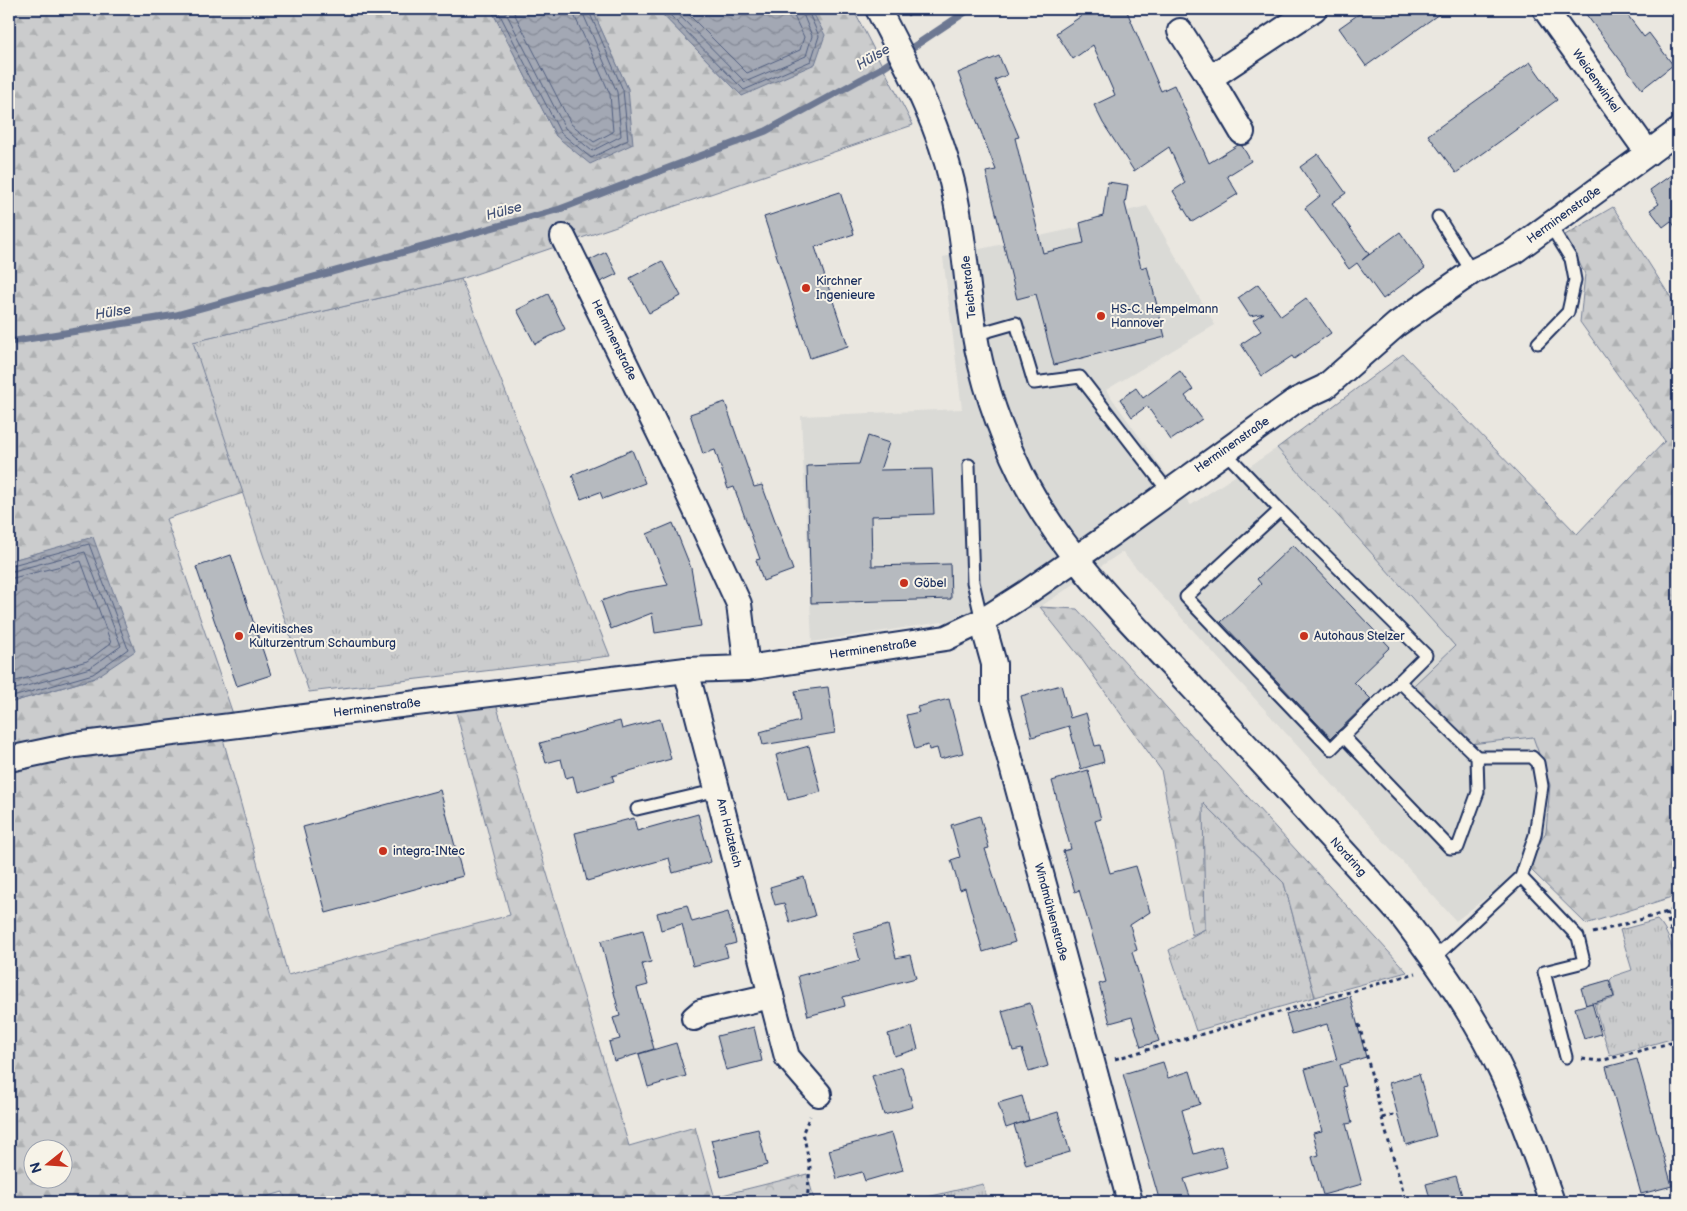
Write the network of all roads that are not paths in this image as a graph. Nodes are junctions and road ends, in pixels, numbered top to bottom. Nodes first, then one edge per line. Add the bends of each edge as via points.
1 (878, 9) edge
2 (1314, 9) edge
3 (1545, 9) edge
4 (1180, 32) dead end
5 (1210, 78) junction
6 (1678, 131) edge
7 (1242, 132) dead end
8 (1648, 153) junction
9 (1438, 217) dead end
10 (1550, 225) junction
11 (563, 237) dead end
12 (1472, 272) junction
13 (974, 335) junction
14 (1538, 343) dead end
15 (1224, 451) junction
16 (969, 465) dead end
17 (1168, 491) junction
18 (1280, 510) junction
19 (1076, 558) junction
20 (982, 621) junction
21 (747, 668) junction
22 (686, 670) junction
23 (1399, 681) junction
24 (1343, 736) junction
25 (1477, 757) junction
26 (9, 759) edge
27 (718, 790) junction
28 (637, 809) dead end
29 (1521, 876) junction
30 (1436, 962) junction
31 (771, 996) junction
32 (694, 1018) dead end
33 (1566, 1057) road end
34 (819, 1094) road end
35 (1130, 1202) edge
36 (1552, 1202) edge

1 - 13 street, Teichstraße via 930,113 952,180 964,245
2 - 5 street
3 - 8 street, Weidenwinkel
4 - 5 street
5 - 7 street
6 - 8 street, Herminenstraße
8 - 10 street, Herminenstraße
9 - 12 lane
10 - 12 street, Herminenstraße via 1513,252
10 - 14 lane via 1571,259 1575,280 1568,312
11 - 21 street, Herminenstraße via 674,462 739,604
12 - 15 street, Herminenstraße via 1397,324 1325,387 1295,401
13 - 17 lane via 1016,323 1034,383 1080,377
13 - 19 street, Teichstraße via 1001,426 1021,474
15 - 17 street, Herminenstraße
15 - 18 lane
16 - 20 lane via 973,582
17 - 19 street, Herminenstraße
18 - 23 lane via 1426,655
18 - 24 lane via 1186,597 1331,749
19 - 20 street, Herminenstraße
19 - 30 street, Nordring via 1401,915
20 - 21 street, Herminenstraße via 946,638
20 - 35 street, Windmühlenstraße via 994,664 994,700
21 - 22 street, Herminenstraße
22 - 26 street, Herminenstraße via 75,745
22 - 27 street, Am Holzteich
23 - 24 lane
23 - 25 lane
24 - 25 lane via 1450,848 1458,847 1478,792
25 - 29 lane via 1532,756 1538,763 1542,786 1535,835
27 - 28 lane
27 - 31 street, Am Holzteich
29 - 30 lane
29 - 33 lane via 1578,937 1584,962 1544,972
30 - 36 street, Nordring via 1476,1022 1503,1074
31 - 32 street via 701,1012
31 - 34 street, Am Holzteich via 787,1057

